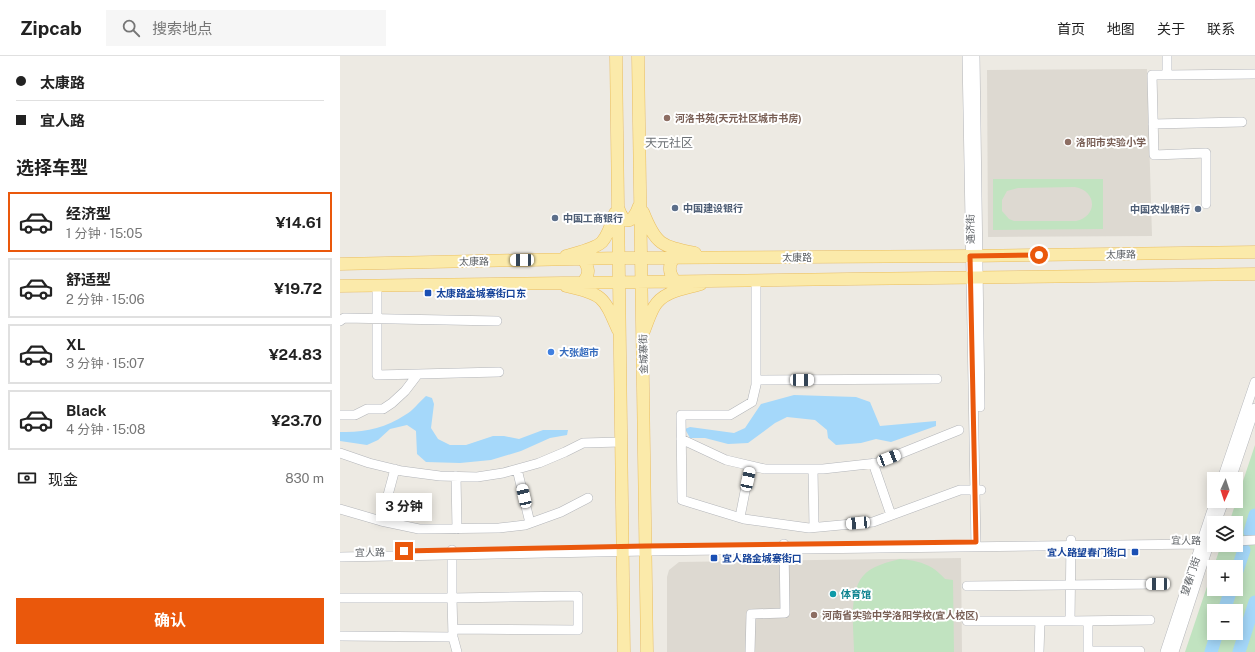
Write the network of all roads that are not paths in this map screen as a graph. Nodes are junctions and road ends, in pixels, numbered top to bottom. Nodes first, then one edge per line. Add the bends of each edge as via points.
1 (616, 56) edge
2 (638, 56) edge
3 (967, 56) edge
4 (975, 56) edge
5 (1167, 56) edge
6 (1255, 74) edge
7 (1167, 75) junction
8 (1242, 122) dead end
9 (1153, 124) junction
10 (1206, 204) dead end
11 (640, 205) junction
12 (618, 206) junction
13 (1255, 252) edge
14 (974, 256) junction
15 (619, 258) junction
16 (641, 258) junction
17 (674, 258) junction
18 (715, 258) junction
19 (583, 259) junction
20 (552, 260) junction
21 (340, 264) edge
22 (1255, 274) edge
23 (974, 279) junction
24 (641, 280) junction
25 (674, 280) junction
26 (713, 280) junction
27 (756, 280) junction
28 (584, 281) junction
29 (619, 281) junction
30 (552, 282) junction
31 (377, 285) junction
32 (340, 286) edge
33 (377, 319) junction
34 (340, 321) edge
35 (497, 321) dead end
36 (620, 331) junction
37 (642, 332) junction
38 (499, 372) dead end
39 (418, 374) junction
40 (937, 378) dead end
41 (756, 380) junction
42 (1255, 382) edge
43 (1255, 408) edge
44 (340, 415) edge
45 (959, 430) dead end
46 (681, 439) junction
47 (621, 442) junction
48 (340, 452) edge
49 (873, 464) junction
50 (750, 466) junction
51 (517, 469) junction
52 (813, 469) junction
53 (395, 470) junction
54 (1224, 472) edge
55 (1233, 472) edge
56 (456, 476) junction
57 (978, 490) junction
58 (588, 498) dead end
59 (340, 509) edge
60 (891, 515) junction
61 (740, 517) junction
62 (381, 521) junction
63 (530, 523) junction
64 (814, 527) junction
65 (457, 528) junction
66 (1255, 540) edge
67 (1207, 541) edge
68 (1243, 541) edge
69 (1070, 543) junction
70 (979, 544) junction
71 (784, 547) junction
72 (623, 549) junction
73 (646, 549) junction
74 (340, 552) edge
75 (452, 553) junction
76 (340, 557) edge
77 (1158, 584) dead end
78 (1070, 585) junction
79 (967, 586) dead end
80 (340, 598) edge
81 (452, 598) junction
82 (1150, 620) dead end
83 (967, 621) dead end
84 (1040, 621) junction
85 (1070, 621) junction
86 (1088, 621) junction
87 (453, 633) junction
88 (340, 636) edge
89 (1088, 651) edge
90 (1140, 651) dead end
91 (457, 652) edge
92 (624, 652) edge
93 (647, 652) edge
94 (750, 652) edge
95 (1039, 652) edge
96 (1165, 652) edge
97 (1174, 652) edge

1 - 12 main road
2 - 11 main road, 金城寨街
3 - 14 street, 通济街
4 - 14 street, 通济街
5 - 7 street
6 - 7 street
7 - 9 street via 1152,75
8 - 9 street
9 - 10 street via 1154,155 1206,153
11 - 12 main road via 631,220 621,216
11 - 16 main road, 金城寨街
11 - 18 main road via 651,232 659,242 671,248
12 - 15 main road
12 - 20 main road via 608,234 601,243
13 - 14 main road, 太康路
14 - 18 main road, 太康路
14 - 23 street, 通济街
15 - 16 main road, 太康路
15 - 19 main road, 太康路
15 - 29 main road
16 - 17 main road, 太康路
16 - 24 main road, 金城寨街
17 - 18 main road, 太康路
17 - 25 main road via 670,263 670,273
19 - 20 main road, 太康路
19 - 28 main road via 588,266 588,275
20 - 21 main road, 太康路
22 - 23 main road
23 - 27 main road
23 - 57 street, 通济街
24 - 25 main road
24 - 29 main road
24 - 37 main road, 金城寨街
25 - 26 main road
26 - 27 main road
26 - 37 main road via 671,293 661,299 654,307
27 - 41 street
28 - 29 main road
28 - 30 main road
29 - 36 main road
30 - 31 main road
30 - 36 main road via 590,292 601,298
31 - 32 main road
31 - 33 street
33 - 34 street via 344,318
33 - 35 street
33 - 39 street via 377,375
36 - 37 main road via 627,319 632,319 637,320
36 - 47 main road
37 - 73 main road, 金城寨街
38 - 39 street
39 - 44 street via 392,403 382,408 367,409 355,415
40 - 41 street
41 - 46 street via 752,402 730,415 681,415
42 - 54 street
43 - 55 street
45 - 49 street
46 - 50 street via 726,460
46 - 61 street via 682,500
47 - 51 street via 583,443 539,463
47 - 72 main road
48 - 53 street
49 - 52 street
49 - 60 street
50 - 52 street via 765,469
50 - 61 street
51 - 56 street via 477,476
51 - 63 street
52 - 64 street
53 - 56 street
53 - 62 street
56 - 65 street
57 - 60 street via 960,490
57 - 70 street, 通济街
58 - 63 street via 561,512
59 - 62 street
60 - 64 street via 873,522
61 - 64 street
62 - 65 street via 419,529
63 - 65 street via 499,528
66 - 68 street
67 - 69 street, 宜人路
67 - 96 street, 望春门街
67 - 97 street, 望春门街
69 - 70 street, 宜人路
69 - 78 street
70 - 71 street, 宜人路
71 - 73 street, 宜人路
71 - 94 street via 785,613 751,614
72 - 73 street, 宜人路
72 - 75 street, 宜人路
72 - 92 main road
73 - 93 main road, 金城寨街
74 - 75 street, 宜人路
75 - 76 street, 宜人路
75 - 81 street
77 - 78 street
78 - 79 street
78 - 85 street
80 - 81 street
81 - 87 street
81 - 87 street via 578,596 578,630
82 - 86 street
83 - 84 street
84 - 85 street
84 - 95 street
85 - 86 street
86 - 89 street
87 - 88 street
87 - 91 street
89 - 90 street

